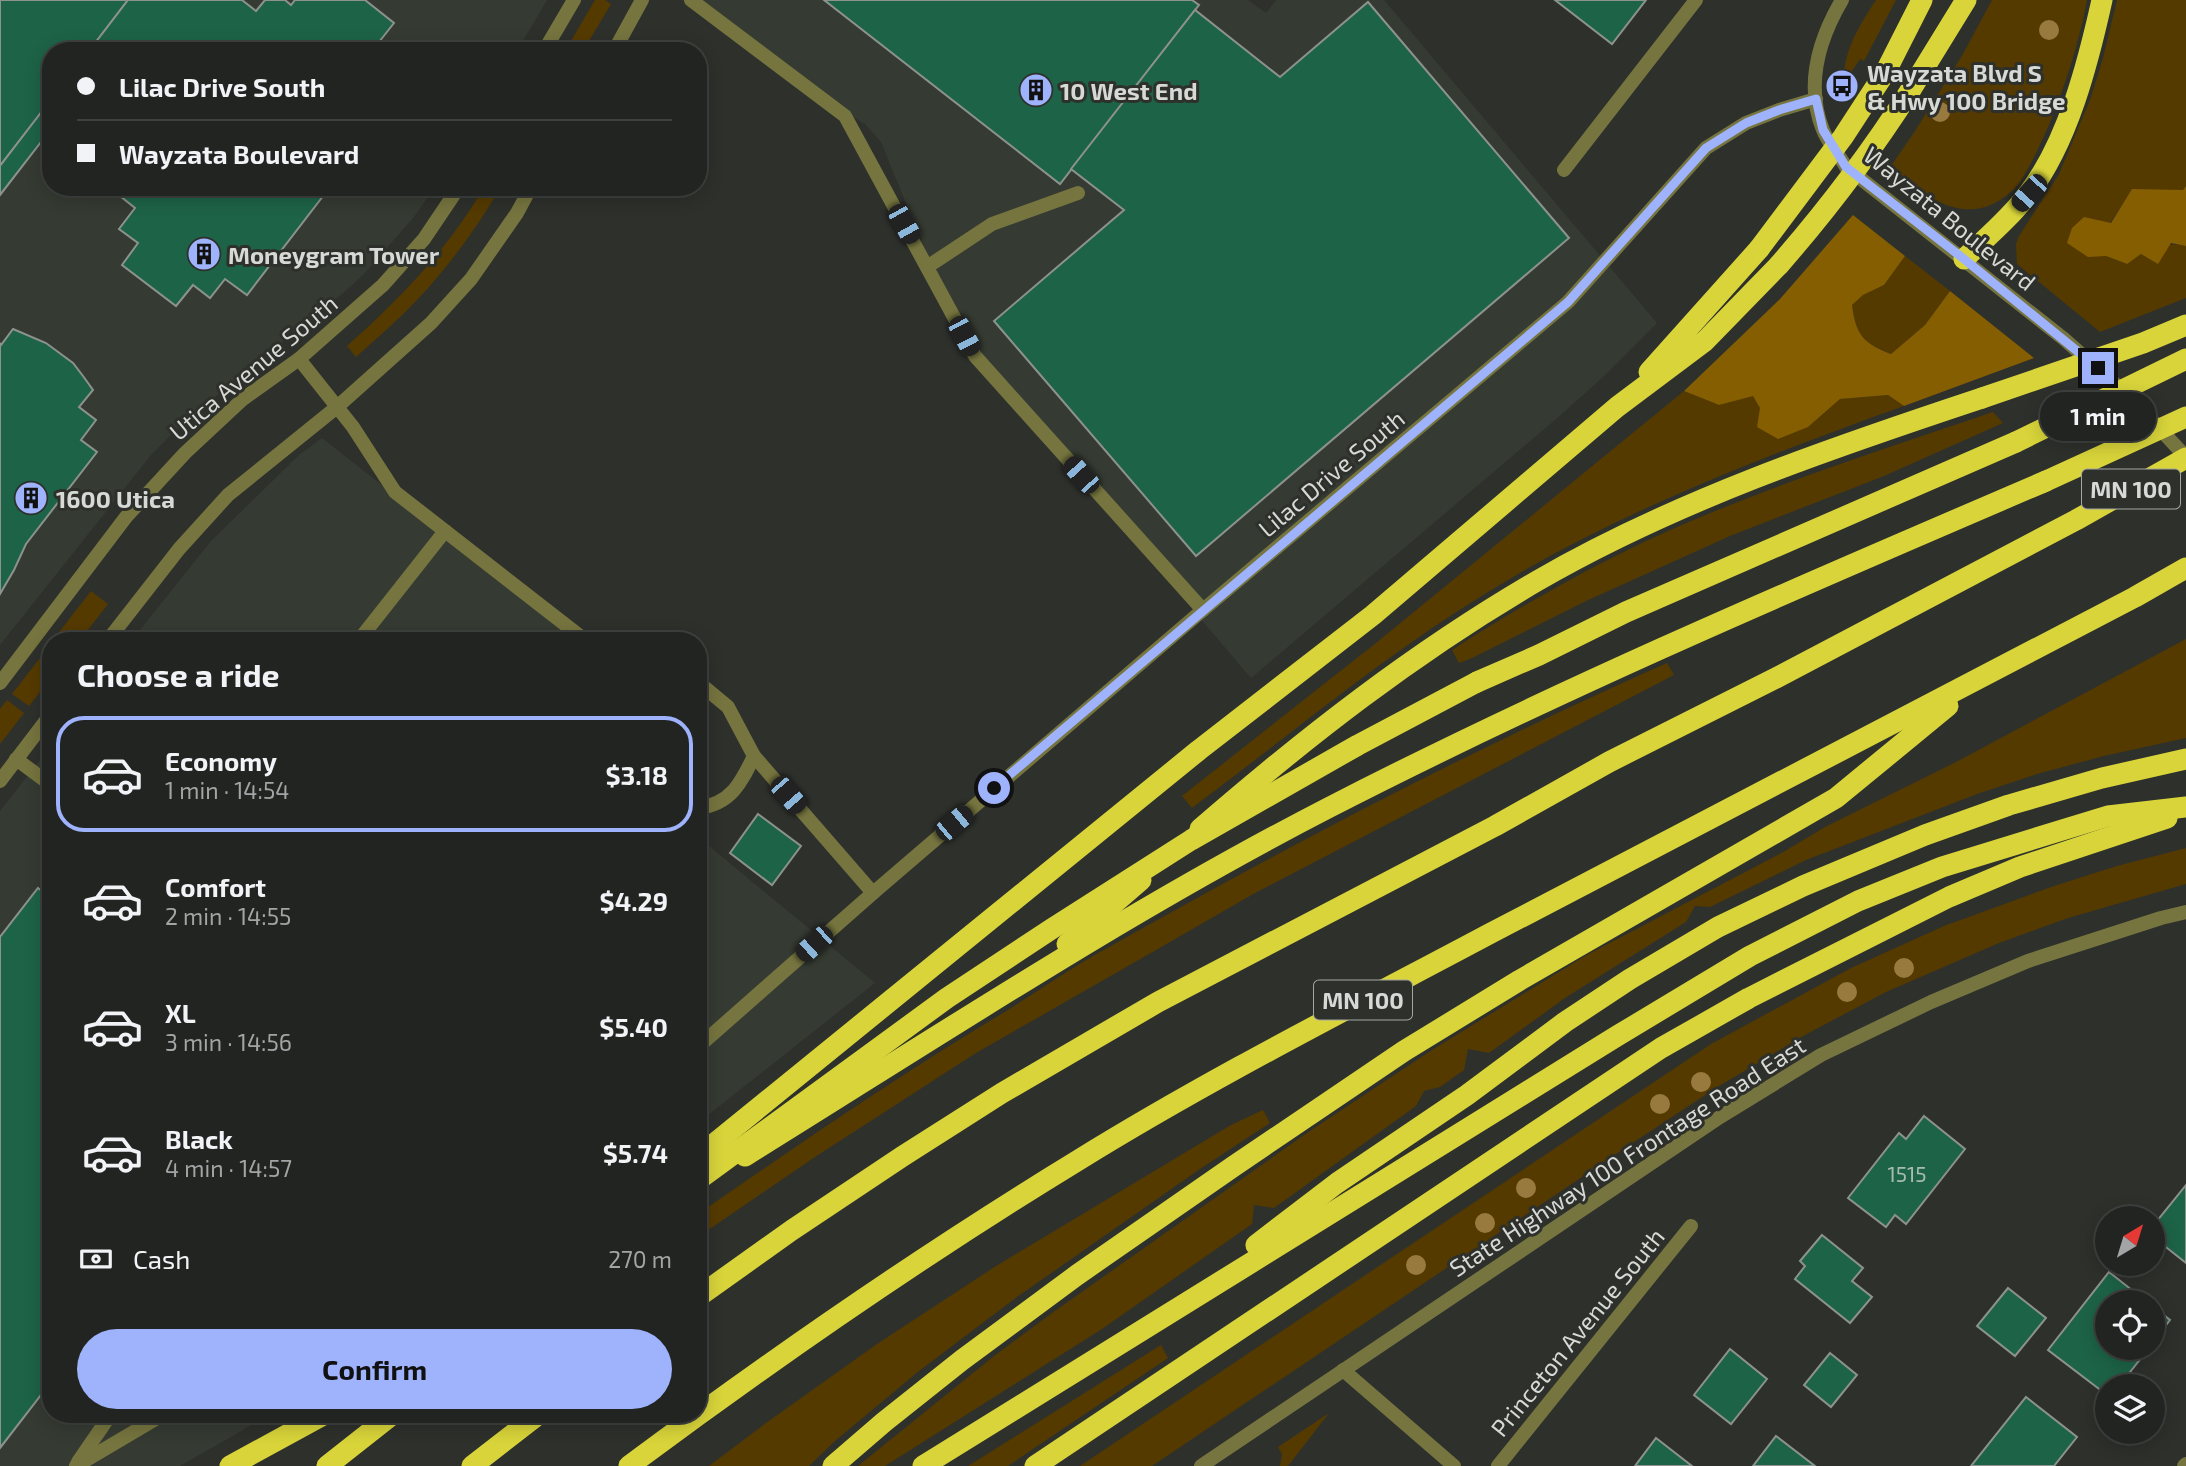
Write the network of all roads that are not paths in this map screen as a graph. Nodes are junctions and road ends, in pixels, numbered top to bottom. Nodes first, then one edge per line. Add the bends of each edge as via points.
1 (574, 0) edge
2 (642, 0) edge
3 (691, 0) edge
4 (1696, 0) edge
5 (1842, 0) edge
6 (1922, 0) edge
7 (1966, 0) edge
8 (2102, 0) edge
9 (549, 42) edge
10 (619, 42) edge
11 (1816, 99) junction
12 (1564, 170) dead end
13 (1078, 193) dead end
14 (453, 196) edge
15 (526, 196) edge
16 (1964, 259) junction
17 (927, 267) junction
18 (2186, 325) edge
19 (299, 359) junction
20 (2186, 359) edge
21 (337, 407) junction
22 (1617, 407) junction
23 (2186, 417) edge
24 (2186, 458) edge
25 (445, 531) junction
26 (2186, 568) edge
27 (1203, 610) junction
28 (114, 632) edge
29 (365, 632) edge
30 (575, 632) edge
31 (1982, 677) junction
32 (0, 683) edge
33 (707, 690) edge
34 (42, 726) edge
35 (754, 756) junction
36 (16, 759) junction
37 (2186, 759) edge
38 (42, 778) edge
39 (0, 781) edge
40 (707, 807) edge
41 (2186, 809) edge
42 (873, 892) junction
43 (2186, 912) edge
44 (1029, 977) junction
45 (707, 1039) edge
46 (707, 1150) edge
47 (707, 1176) edge
48 (707, 1178) edge
49 (1691, 1226) dead end
50 (707, 1291) edge
51 (1166, 1315) junction
52 (1343, 1370) junction
53 (707, 1408) edge
54 (104, 1423) edge
55 (149, 1423) edge
56 (309, 1423) edge
57 (382, 1423) edge
58 (527, 1423) edge
59 (687, 1423) edge
60 (230, 1466) edge
61 (327, 1466) edge
62 (472, 1466) edge
63 (629, 1466) edge
64 (833, 1466) edge
65 (923, 1466) edge
66 (1035, 1466) edge
67 (1201, 1466) edge
68 (1454, 1466) edge
69 (1499, 1466) edge

1 - 9 street
2 - 10 street
3 - 17 street via 845,116
4 - 12 street
5 - 11 street, Wayzata Boulevard via 1818,51
6 - 22 highway, bridge via 1886,71 1759,249
7 - 22 highway, bridge via 1884,132 1826,211 1705,341
8 - 16 highway via 2080,87 2047,163 2029,193
11 - 16 street, Wayzata Boulevard via 1823,130 1846,167
11 - 27 street, Lilac Drive South via 1746,123 1706,148 1568,302
13 - 17 street via 992,224
14 - 19 street, Utica Avenue South via 424,239 383,285
15 - 21 street via 463,288
16 - 24 street, Wayzata Boulevard via 2131,398
17 - 27 street via 975,356
18 - 44 highway, bridge via 1750,481 1573,562 1404,665 1292,752
19 - 21 street
19 - 32 street, Utica Avenue South via 243,399 184,453 126,517
20 - 47 highway, bridge via 2016,442 1626,612 1477,682 1358,745 1203,833 1053,928 912,1023
21 - 25 street via 395,492
21 - 28 street via 228,495
22 - 46 highway via 1373,615 1199,750
23 - 44 highway, bridge via 1435,755 1325,810
24 - 50 highway, MN 100 via 1158,1002 903,1156
25 - 29 street
25 - 30 street
26 - 31 highway, MN 100
27 - 42 street, Lilac Drive South
31 - 53 highway, MN 100 via 1361,1001 1080,1159 958,1236
31 - 64 highway via 1836,798 1476,1006 1172,1208 962,1360
33 - 35 street via 728,707
34 - 36 street
35 - 40 street via 739,786
35 - 42 street
36 - 38 street
36 - 39 street
37 - 51 highway via 2009,805 1925,835 1718,927 1565,1022 1336,1183
41 - 51 highway via 2108,816 1942,867 1858,901 1739,963
41 - 66 highway via 1949,897 1727,1010 1661,1048
42 - 45 street, Lilac Drive South
43 - 52 street, State Highway 100 Frontage Road East via 2028,961 1821,1055 1720,1117
44 - 48 highway
49 - 69 street, Princeton Avenue South
51 - 65 highway
52 - 67 street, State Highway 100 Frontage Road East
52 - 68 street
54 - 55 street via 76,1466
56 - 60 highway
57 - 61 highway
58 - 62 highway
59 - 63 highway, MN 100

